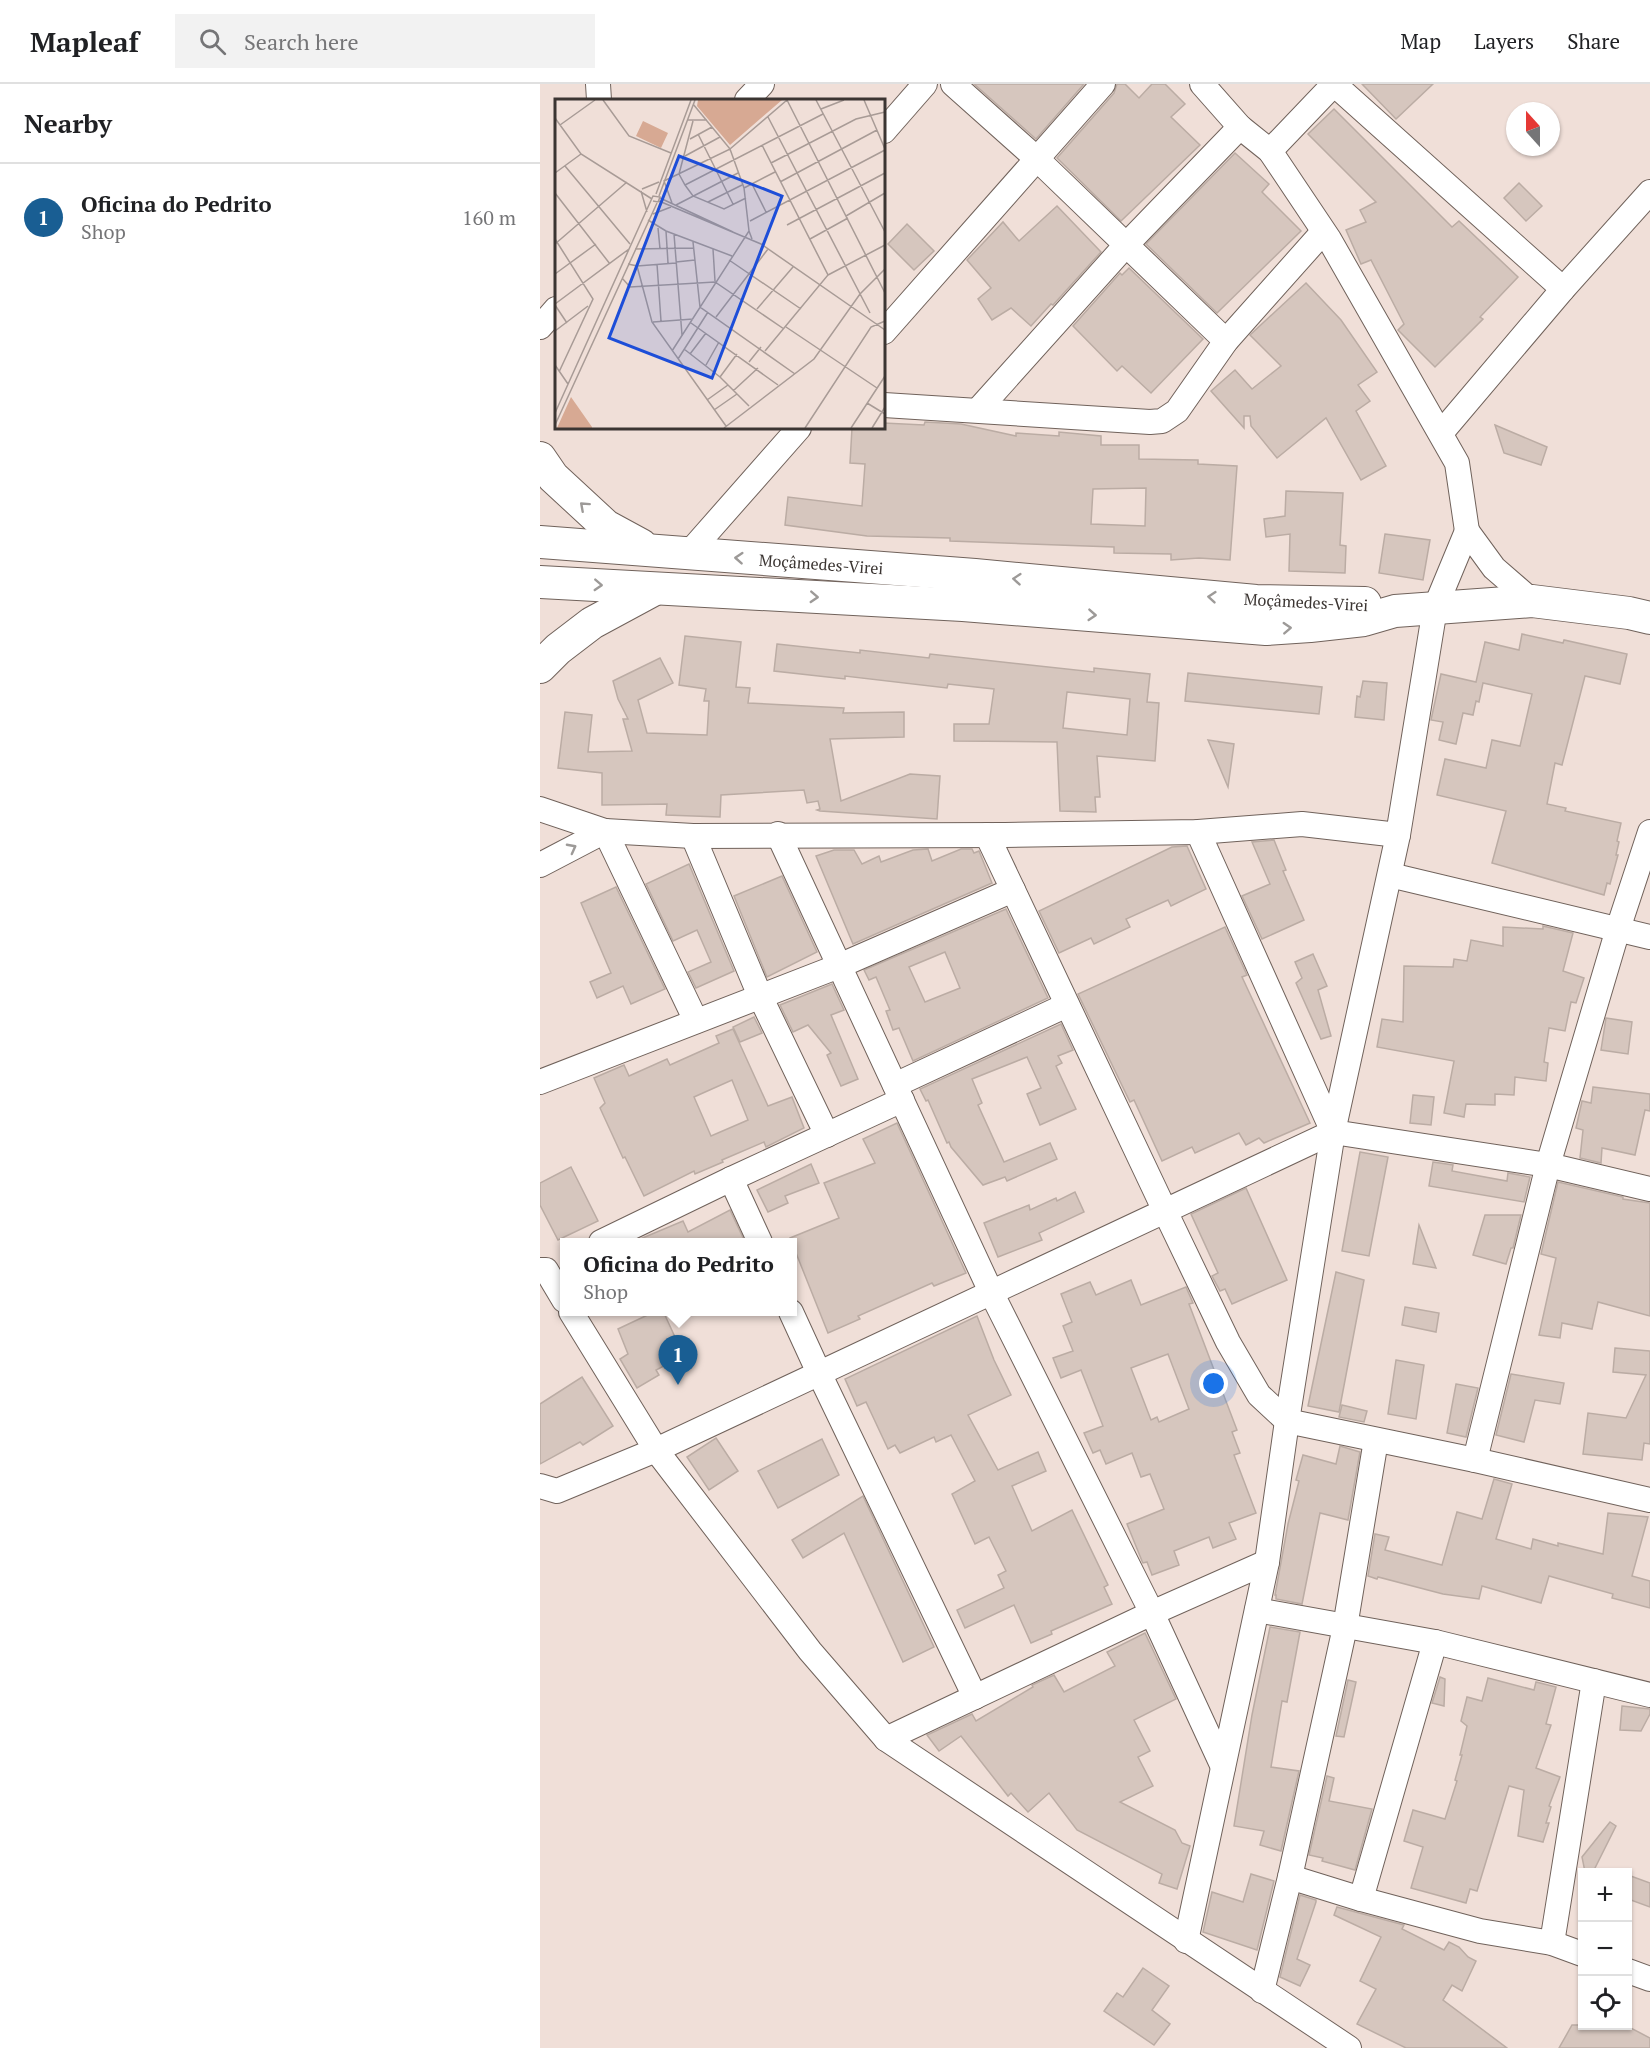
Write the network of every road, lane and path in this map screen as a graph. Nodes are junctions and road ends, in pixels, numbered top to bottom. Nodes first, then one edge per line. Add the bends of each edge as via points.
1 (598, 84) edge
2 (762, 84) edge
3 (925, 84) edge
4 (953, 84) edge
5 (1103, 84) edge
6 (1202, 84) edge
7 (1334, 84) edge
8 (599, 99) edge
9 (748, 99) edge
10 (1240, 128) junction
11 (885, 130) edge
12 (1270, 151) junction
13 (1037, 159) junction
14 (1650, 192) edge
15 (1323, 232) junction
16 (1126, 245) junction
17 (1563, 289) junction
18 (555, 310) edge
19 (540, 327) edge
20 (885, 331) edge
21 (1226, 341) junction
22 (885, 405) edge
23 (978, 410) junction
24 (798, 429) edge
25 (1441, 433) junction
26 (540, 459) edge
27 (1467, 531) junction
28 (540, 542) edge
29 (650, 550) junction
30 (688, 554) junction
31 (540, 582) edge
32 (656, 589) junction
33 (1532, 601) junction
34 (1435, 608) junction
35 (1395, 611) junction
36 (1650, 618) edge
37 (540, 667) edge
38 (540, 809) edge
39 (605, 831) junction
40 (1198, 832) junction
41 (1650, 832) edge
42 (778, 834) junction
43 (987, 835) junction
44 (1398, 835) junction
45 (693, 836) junction
46 (540, 865) edge
47 (1390, 875) junction
48 (1013, 890) junction
49 (1618, 929) junction
50 (1650, 937) edge
51 (839, 966) junction
52 (760, 996) junction
53 (1068, 1005) junction
54 (696, 1021) junction
55 (540, 1082) edge
56 (898, 1092) junction
57 (1333, 1132) junction
58 (827, 1135) junction
59 (1548, 1165) junction
60 (731, 1179) junction
61 (1650, 1189) edge
62 (1165, 1211) junction
63 (609, 1238) edge
64 (758, 1238) edge
65 (550, 1267) edge
66 (560, 1291) edge
67 (991, 1292) junction
68 (574, 1316) edge
69 (793, 1316) edge
70 (819, 1373) junction
71 (1287, 1421) junction
72 (1376, 1440) junction
73 (656, 1450) junction
74 (1475, 1460) junction
75 (540, 1486) edge
76 (1650, 1500) edge
77 (1267, 1562) junction
78 (1257, 1610) junction
79 (1152, 1613) junction
80 (1345, 1627) junction
81 (1436, 1642) junction
82 (1594, 1681) junction
83 (1650, 1695) edge
84 (975, 1697) junction
85 (886, 1739) junction
86 (1223, 1767) junction
87 (1290, 1877) junction
88 (1362, 1899) junction
89 (1186, 1941) junction
90 (1552, 1943) junction
91 (1578, 1953) edge
92 (1632, 1972) edge
93 (1650, 1979) edge
94 (1262, 1991) junction
95 (1348, 2048) edge

1 - 8 street
2 - 9 street
3 - 11 street
4 - 13 street
5 - 13 street
6 - 10 street
7 - 12 street
7 - 17 street
10 - 12 street
10 - 16 street
12 - 15 street
13 - 16 street
13 - 20 street
14 - 17 street
15 - 21 street
15 - 25 street
16 - 21 street
16 - 23 street
17 - 25 street
18 - 19 street
21 - 23 street via 1177,411 1162,421
22 - 23 street
24 - 30 street
25 - 27 street via 1457,463
29 -> 26 street via 606,526 553,477
27 - 33 street via 1494,568
27 - 34 street
28 - 29 street, Moçâmedes-Virei
29 - 30 street, Moçâmedes-Virei
35 -> 30 street, Moçâmedes-Virei via 1363,603 1256,601
31 -> 32 street, Moçâmedes-Virei
32 -> 35 street, Moçâmedes-Virei via 963,605 1266,629 1364,620
32 - 37 street via 592,623
33 - 34 street
33 - 36 street
34 - 35 street
34 - 44 street
38 - 39 street
39 - 45 street
46 -> 39 street
39 - 54 street
40 - 43 street
40 - 44 street via 1302,824
40 - 57 street
41 - 49 street
42 - 43 street
42 - 45 street
42 - 51 street
43 - 48 street
44 - 47 street
45 - 52 street
47 - 49 street
47 - 57 street
48 - 51 street
48 - 53 street
49 - 50 street
49 - 59 street
51 - 52 street
51 - 56 street
52 - 54 street
52 - 58 street
53 - 56 street
53 - 62 street
54 - 55 street
56 - 58 street
56 - 67 street
57 - 59 street
57 - 62 street
57 - 71 street
58 - 60 street
59 - 61 street
59 - 74 street
60 - 63 street
60 - 64 street
62 - 67 street
62 - 71 street via 1228,1342 1259,1395
65 - 66 street
67 - 70 street
67 - 79 street
68 - 73 street
69 - 70 street
70 - 73 street
70 - 84 street
71 - 72 street
71 - 77 street
72 - 74 street
72 - 80 street
73 - 75 street via 557,1491
73 - 85 street via 810,1651
74 - 76 street
77 - 78 street
77 - 79 street
78 - 80 street
78 - 86 street
79 - 84 street
79 - 86 street
80 - 81 street
80 - 87 street
81 - 82 street
81 - 88 street
82 - 83 street
82 - 90 street
84 - 85 street
85 - 89 street
86 - 89 street
87 - 88 street
87 - 94 street
88 - 90 street via 1480,1931
89 - 94 street
90 - 91 street
92 - 93 street
94 - 95 street

